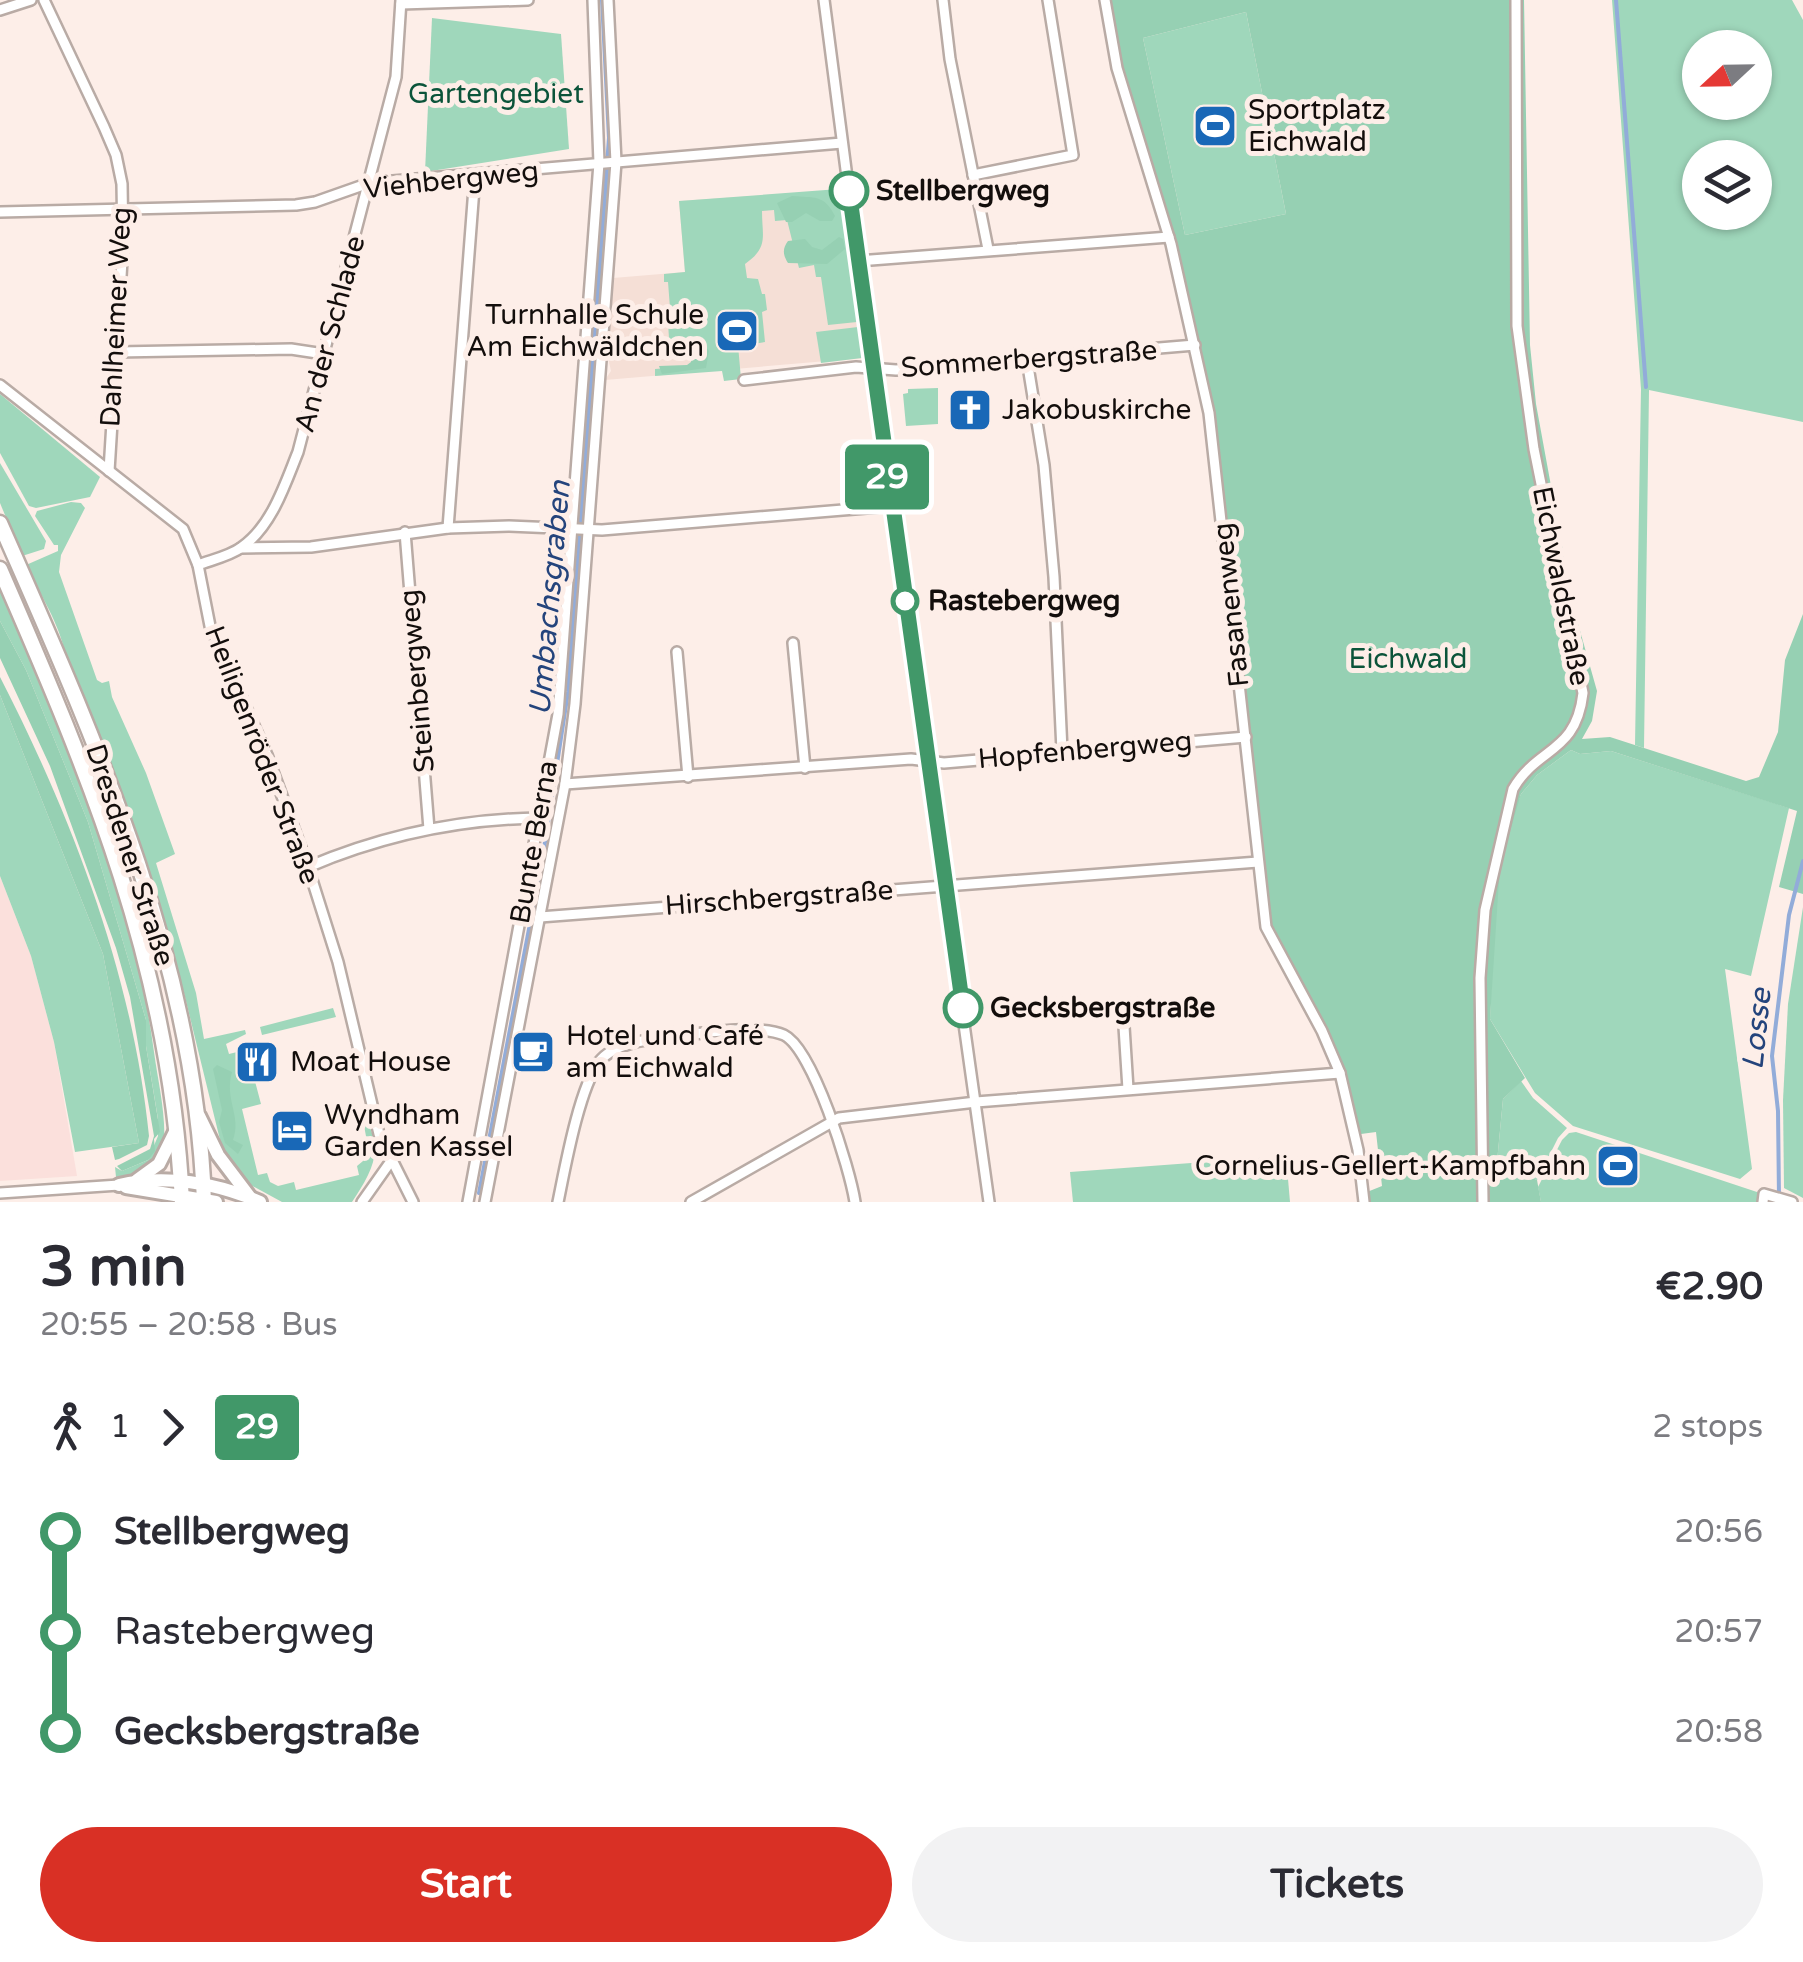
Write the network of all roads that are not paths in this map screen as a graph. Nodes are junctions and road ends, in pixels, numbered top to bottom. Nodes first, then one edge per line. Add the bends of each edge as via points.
1 (31, 0) edge
2 (44, 0) edge
3 (528, 0) edge
4 (594, 0) edge
5 (608, 0) edge
6 (824, 0) edge
7 (943, 0) edge
8 (1048, 0) edge
9 (1105, 0) edge
10 (1516, 0) edge
11 (401, 2) edge
12 (0, 10) edge
13 (842, 143) junction
14 (608, 162) junction
15 (973, 174) junction
16 (475, 175) junction
17 (369, 184) junction
18 (122, 209) junction
19 (0, 212) edge
20 (1169, 237) junction
21 (988, 250) junction
22 (858, 261) junction
23 (1195, 345) junction
24 (117, 352) junction
25 (324, 354) junction
26 (1027, 360) junction
27 (872, 370) junction
28 (744, 380) dead end
29 (0, 386) edge
30 (109, 471) junction
31 (892, 506) junction
32 (0, 523) edge
33 (448, 528) junction
34 (580, 528) junction
35 (405, 532) junction
36 (242, 548) junction
37 (198, 566) junction
38 (0, 569) edge
39 (793, 644) dead end
40 (677, 652) dead end
41 (1246, 737) junction
42 (1062, 751) junction
43 (928, 761) junction
44 (805, 768) junction
45 (688, 777) junction
46 (564, 784) junction
47 (539, 818) junction
48 (429, 829) junction
49 (1258, 862) junction
50 (308, 867) junction
51 (945, 886) junction
52 (540, 917) junction
53 (1122, 1011) dead end
54 (1340, 1073) junction
55 (1128, 1090) junction
56 (976, 1102) junction
57 (196, 1108) junction
58 (831, 1122) junction
59 (176, 1128) junction
60 (391, 1162) junction
61 (136, 1181) junction
62 (119, 1185) junction
63 (88, 1188) junction
64 (148, 1192) junction
65 (0, 1193) edge
66 (181, 1194) edge
67 (207, 1197) edge
68 (1766, 1197) edge
69 (255, 1200) edge
70 (88, 1202) edge
71 (160, 1202) edge
72 (362, 1202) edge
73 (413, 1202) edge
74 (468, 1202) edge
75 (485, 1202) edge
76 (558, 1202) edge
77 (691, 1202) edge
78 (855, 1202) edge
79 (989, 1202) edge
80 (1364, 1202) edge
81 (1483, 1202) edge
82 (1791, 1202) edge

1 - 12 street
2 - 18 street, Dahlheimer Weg via 116,156
3 - 11 street
4 - 14 street, Bunte Berna
5 - 14 street, Bunte Berna
6 - 13 street
7 - 15 street
8 - 15 street via 1073,156
9 - 20 street, Fasanenweg via 1117,68
10 - 81 street, Eichwaldstraße via 1517,326 1534,449 1583,693 1570,735 1513,789 1485,910 1478,1022
11 - 17 street, An der Schlade via 396,77
13 - 14 street, Viehbergweg
13 - 22 street
14 - 16 street, Viehbergweg
14 - 34 street, Bunte Berna
14 - 34 street, Bunte Berna
15 - 21 street
16 - 17 street, Viehbergweg
16 - 33 street
17 - 18 street, Viehbergweg via 296,205
17 - 25 street, An der Schlade
18 - 19 street, Viehbergweg
18 - 24 street, Dahlheimer Weg
20 - 21 street
20 - 23 street, Fasanenweg
21 - 22 street
22 - 27 street
23 - 26 street, Sommerbergstraße
23 - 41 street, Fasanenweg via 1217,470
24 - 25 street
24 - 30 street, Dahlheimer Weg
25 - 36 street, An der Schlade via 281,494
26 - 27 street, Sommerbergstraße
26 - 42 street via 1048,502
27 - 28 street, Sommerbergstraße
27 - 31 street
29 - 30 street, Heiligenröder Straße
30 - 37 street, Heiligenröder Straße via 183,529
31 - 34 street
31 - 43 street
32 - 57 main road, Dresdener Straße via 140,868
33 - 34 street
33 - 35 street
34 - 46 street, Bunte Berna
34 - 47 street, Bunte Berna
35 - 36 street via 311,547
35 - 48 street, Steinbergweg
36 - 37 street
37 - 50 street, Heiligenröder Straße via 210,626
38 - 59 main road, Dresdener Straße via 123,874
39 - 44 street
40 - 45 street
41 - 42 street, Hopfenbergweg
41 - 49 street, Fasanenweg
42 - 43 street, Hopfenbergweg
43 - 44 street, Hopfenbergweg
43 - 51 street
44 - 45 street, Hopfenbergweg
45 - 46 street, Hopfenbergweg
46 - 52 street, Bunte Berna
47 - 48 street
47 - 74 street, Bunte Berna
48 - 50 street
49 - 51 street, Hirschbergstraße
49 - 54 street, Fasanenweg via 1266,927
50 - 60 street, Heiligenröder Straße via 343,980 370,1106
51 - 52 street, Hirschbergstraße
51 - 56 street
52 - 75 street, Bunte Berna
53 - 55 street
54 - 55 street
54 - 80 street, Fasanenweg
55 - 56 street
56 - 58 street
56 - 79 street
57 - 67 main road, Dresdener Straße
57 - 69 street via 218,1155
58 - 76 street via 806,1058 782,1034 674,1036 619,1048 595,1070
58 - 77 street
58 - 78 street
59 - 61 street via 159,1164
59 - 66 main road, Dresdener Straße
60 - 72 street
60 - 73 street, Heiligenröder Straße
61 - 62 street
61 - 66 street
62 - 63 street
62 - 64 street
63 - 65 street
63 - 70 street
64 - 66 street
64 - 71 street
66 - 67 street
67 - 69 street
68 - 82 street

